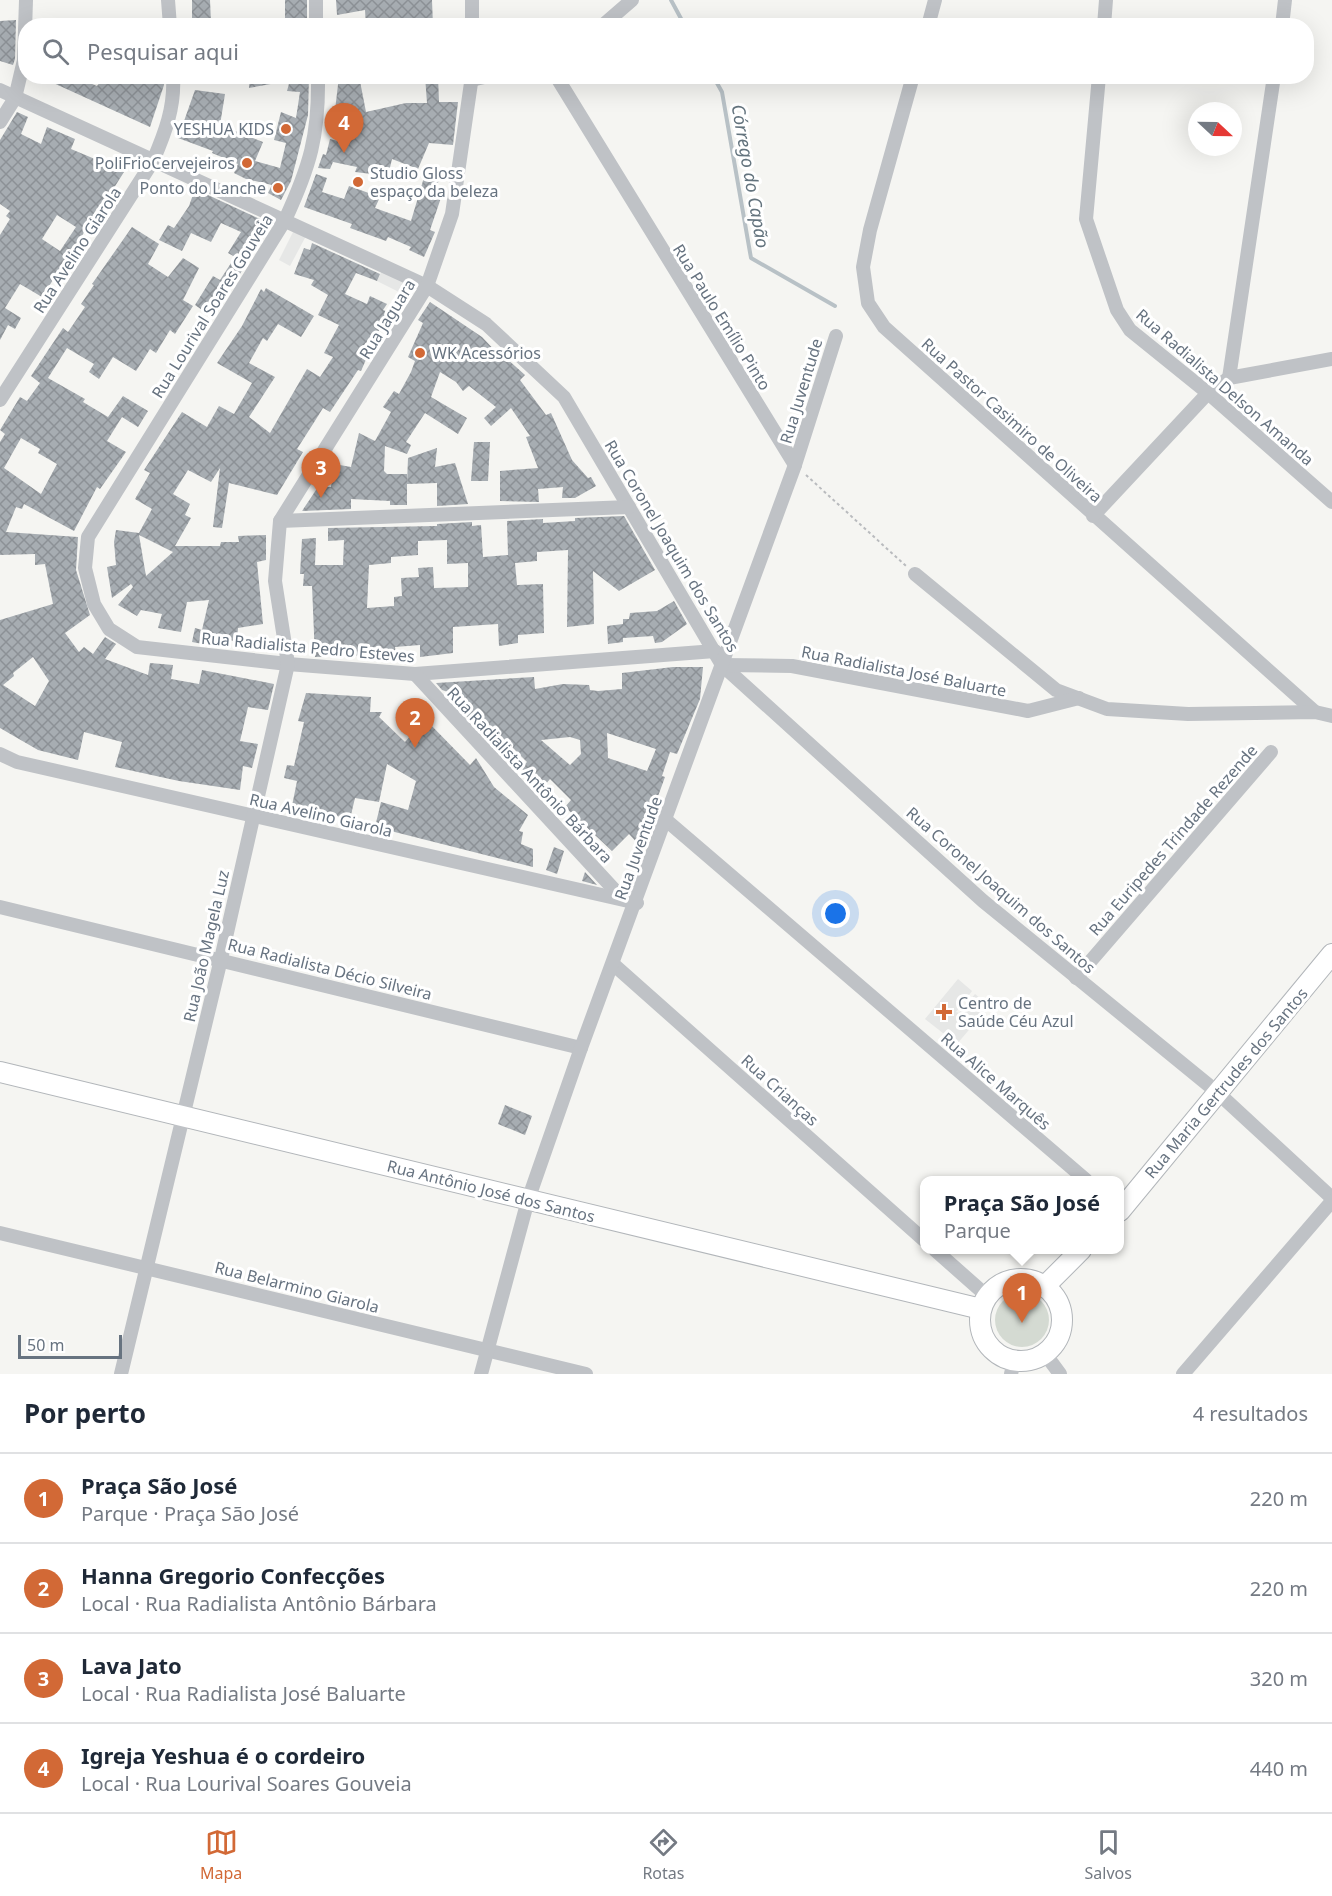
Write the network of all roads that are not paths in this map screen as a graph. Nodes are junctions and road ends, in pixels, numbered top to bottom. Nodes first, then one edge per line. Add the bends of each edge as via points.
1 (26, 0) edge
2 (168, 0) edge
3 (316, 0) edge
4 (472, 0) edge
5 (632, 0) edge
6 (935, 0) edge
7 (1106, 0) edge
8 (1286, 0) edge
9 (25, 18) edge
10 (169, 18) edge
11 (316, 18) edge
12 (472, 18) edge
13 (611, 18) edge
14 (930, 18) edge
15 (1105, 18) edge
16 (1283, 18) edge
17 (18, 84) edge
18 (173, 84) edge
19 (318, 84) edge
20 (470, 84) edge
21 (561, 84) edge
22 (911, 84) edge
23 (1098, 84) edge
24 (1273, 84) edge
25 (0, 90) edge
26 (15, 98) junction
27 (0, 122) edge
28 (153, 161) junction
29 (285, 220) junction
30 (427, 286) junction
31 (836, 336) dead end
32 (1332, 359) edge
33 (1228, 378) junction
34 (1208, 393) junction
35 (0, 400) edge
36 (795, 465) junction
37 (1332, 502) edge
38 (629, 507) junction
39 (1093, 516) junction
40 (280, 522) junction
41 (88, 537) joint
42 (915, 574) road end
43 (715, 651) junction
44 (288, 664) junction
45 (722, 664) junction
46 (415, 674) junction
47 (1079, 698) junction
48 (1315, 712) junction
49 (1332, 716) edge
50 (1271, 752) dead end
51 (0, 754) edge
52 (253, 816) junction
53 (666, 820) junction
54 (621, 898) junction
55 (637, 903) junction
56 (0, 907) edge
57 (1332, 954) edge
58 (221, 959) junction
59 (613, 964) junction
60 (1076, 978) junction
61 (581, 1048) junction
62 (0, 1072) edge
63 (1217, 1092) junction
64 (183, 1116) junction
65 (1081, 1176) edge
66 (528, 1200) junction
67 (1332, 1200) edge
68 (1124, 1205) edge
69 (0, 1233) edge
70 (920, 1236) edge
71 (939, 1254) edge
72 (1078, 1254) edge
73 (148, 1268) junction
74 (1045, 1286) junction
75 (984, 1303) junction
76 (487, 1350) junction
77 (1046, 1354) junction
78 (1012, 1368) edge
79 (121, 1374) edge
80 (481, 1374) edge
81 (586, 1374) edge
82 (1060, 1374) edge
83 (1183, 1374) edge

1 - 9 street
2 - 10 street
3 - 11 street
4 - 12 street
5 - 13 street
6 - 14 street
7 - 15 street
8 - 16 street
17 - 26 street
18 - 28 street, Rua Avelino Giarola via 166,130
19 - 29 street, Rua Lourival Soares Gouveia via 319,117 306,174
20 - 30 street, Rua Jaguara via 452,214
21 - 36 street, Rua Paulo Emílio Pinto
22 - 39 street, Rua Pastor Casimiro de Oliveira via 862,267 868,303 884,327
23 - 34 street, Rua Radialista Delson Amanda via 1086,219 1106,285 1130,330
24 - 33 street
25 - 26 street, Rua Coronel Joaquim dos Santos
26 - 27 street
26 - 28 street, Rua Coronel Joaquim dos Santos
28 - 29 street, Rua Coronel Joaquim dos Santos
28 - 35 street, Rua Avelino Giarola
29 - 30 street, Rua Coronel Joaquim dos Santos
29 - 41 street, Rua Lourival Soares Gouveia
30 - 38 street, Rua Coronel Joaquim dos Santos via 486,324 564,397
30 - 40 street, Rua Jaguara
31 - 36 street, Rua Juventude
32 - 33 street
33 - 34 street
34 - 37 street, Rua Radialista Delson Amanda
34 - 39 street
36 - 45 street, Rua Juventude
38 - 40 street
38 - 43 street, Rua Coronel Joaquim dos Santos
39 - 48 street, Rua Pastor Casimiro de Oliveira
40 - 44 street, Rua João Magela Luz via 274,581
41 - 44 street, Rua Radialista Pedro Esteves via 85,568 94,604 109,629 137,647
42 - 47 street via 1056,690
43 - 45 street, Rua Coronel Joaquim dos Santos
43 - 46 street, Rua Radialista Pedro Esteves
44 - 46 street, Rua Radialista Pedro Esteves
44 - 52 street, Rua João Magela Luz
45 - 47 street, Rua Radialista José Baluarte via 792,666 1028,711
45 - 53 street, Rua Juventude
45 - 60 street, Rua Coronel Joaquim dos Santos via 983,901
46 - 54 street, Rua Radialista Antônio Bárbara
47 - 48 street via 1107,709 1188,714
48 - 49 street
50 - 60 street, Rua Euripedes Trindade Rezende
51 - 52 street, Rua Avelino Giarola via 17,762
52 - 54 street, Rua Avelino Giarola
52 - 58 street, Rua João Magela Luz
53 - 55 street, Rua Juventude
53 - 65 street, Rua Alice Marquês
54 - 55 street, Rua Avelino Giarola
55 - 59 street, Rua Juventude
56 - 58 street, Rua Radialista Décio Silveira
57 - 63 street, Rua Maria Gertrudes dos Santos
58 - 61 street, Rua Radialista Décio Silveira
58 - 64 street, Rua João Magela Luz
59 - 61 street, Rua Juventude
59 - 70 street, Rua Crianças
60 - 63 street, Rua Coronel Joaquim dos Santos
61 - 66 street, Rua Juventude
62 - 64 street, Rua Antônio José dos Santos
63 - 67 street, Rua Coronel Joaquim dos Santos
63 - 68 street, Rua Maria Gertrudes dos Santos
64 - 66 street, Rua Antônio José dos Santos
64 - 73 street, Rua João Magela Luz
66 - 75 street, Rua Antônio José dos Santos
66 - 76 street, Rua Juventude
67 - 83 street
69 - 73 street, Rua Belarmino Giarola
71 - 75 street
72 - 74 street
73 - 76 street, Rua Belarmino Giarola
73 - 79 street, Rua João Magela Luz
74 - 75 street via 1024,1279 1010,1280 998,1286
74 - 77 street via 1062,1309 1062,1331
75 - 78 street via 981,1329 986,1342
76 - 80 street, Rua Juventude
76 - 81 street, Rua Belarmino Giarola
77 - 78 street
77 - 82 street

